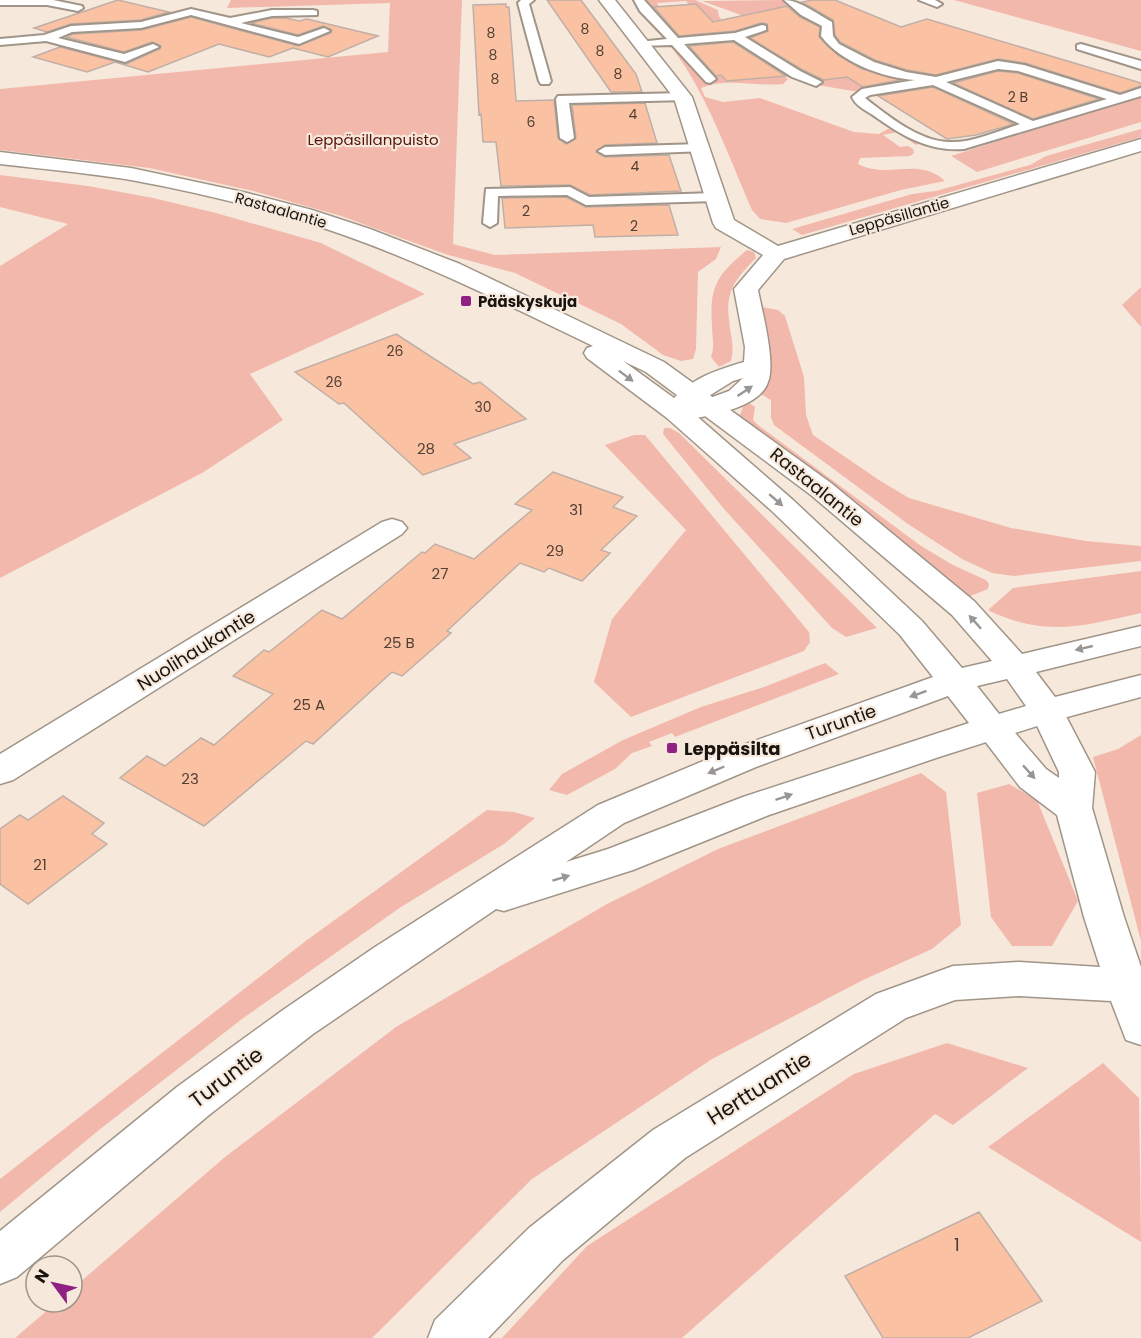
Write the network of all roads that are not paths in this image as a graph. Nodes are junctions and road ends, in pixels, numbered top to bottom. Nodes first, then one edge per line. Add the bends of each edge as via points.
1 (529, 0) edge
2 (607, 0) edge
3 (639, 0) edge
4 (789, 0) edge
5 (924, 0) edge
6 (0, 2) edge
7 (937, 4) dead end
8 (78, 8) dead end
9 (313, 13) dead end
10 (228, 21) junction
11 (762, 28) dead end
12 (324, 31) dead end
13 (736, 36) junction
14 (46, 38) junction
15 (675, 41) junction
16 (0, 42) edge
17 (643, 44) junction
18 (153, 47) dead end
19 (1081, 47) dead end
20 (1141, 64) edge
21 (710, 79) dead end
22 (545, 81) dead end
23 (934, 81) junction
24 (816, 82) dead end
25 (1141, 92) edge
26 (683, 98) junction
27 (1120, 99) junction
28 (1032, 125) junction
29 (567, 138) dead end
30 (1141, 145) edge
31 (700, 148) junction
32 (605, 151) dead end
33 (0, 158) edge
34 (715, 197) junction
35 (490, 223) dead end
36 (776, 254) junction
37 (694, 405) junction
38 (392, 528) dead end
39 (1141, 636) edge
40 (1014, 665) junction
41 (954, 681) junction
42 (1141, 686) edge
43 (1047, 711) junction
44 (992, 728) junction
45 (0, 771) edge
46 (1074, 808) junction
47 (465, 908) junction
48 (1135, 985) edge
49 (1141, 1027) edge
50 (0, 1261) edge
51 (453, 1338) edge

1 - 22 lane via 523,3 526,19
2 - 17 main road
3 - 15 lane
4 - 23 lane via 828,24 827,36 834,46 870,65
5 - 7 lane
6 - 8 lane via 47,2
9 - 10 lane
10 - 12 lane via 299,41
10 - 14 lane via 191,12 141,26 71,29
11 - 13 lane
13 - 15 lane
13 - 24 lane via 796,74
14 - 16 lane
14 - 18 lane via 125,58
15 - 17 lane
15 - 21 lane
17 - 26 main road
19 - 20 lane
23 - 27 lane via 998,65 1020,68
23 - 28 lane
23 - 28 lane via 866,92 858,97 924,140 945,146 964,145
25 - 27 lane
26 - 29 lane via 562,99
26 - 31 main road
27 - 28 lane
30 - 36 main road, Leppäsillantie
31 - 32 lane
31 - 34 main road
33 - 37 main road, Rastaalantie via 131,174 233,196 304,215 422,256 547,314 628,378
34 - 35 lane via 586,201 570,191 491,192
34 - 36 main road via 724,223
36 - 37 main road, Leppäsillantie via 746,289 757,346 756,382 748,390
40 -> 37 main road, Rastaalantie via 963,608 821,489
37 -> 41 main road, Rastaalantie via 783,506 910,628
38 - 45 main road, Nuolihaukantie
39 -> 40 main road, Turuntie
40 - 41 main road, Turuntie
40 - 43 main road, Rastaalantie
41 - 44 main road, Rastaalantie
41 -> 47 main road, Turuntie via 744,758 611,814
42 - 43 main road, Turuntie
43 - 44 main road, Turuntie
43 - 46 main road, Rastaalantie via 1077,772
44 -> 46 main road, Rastaalantie via 1033,778
47 -> 44 main road, Turuntie via 620,860 756,806
46 - 48 main road via 1104,917
47 - 50 main road, Turuntie via 212,1087
48 - 49 main road
48 - 51 main road, Herttuantie via 1019,978 953,983 891,1006 669,1144 546,1244

